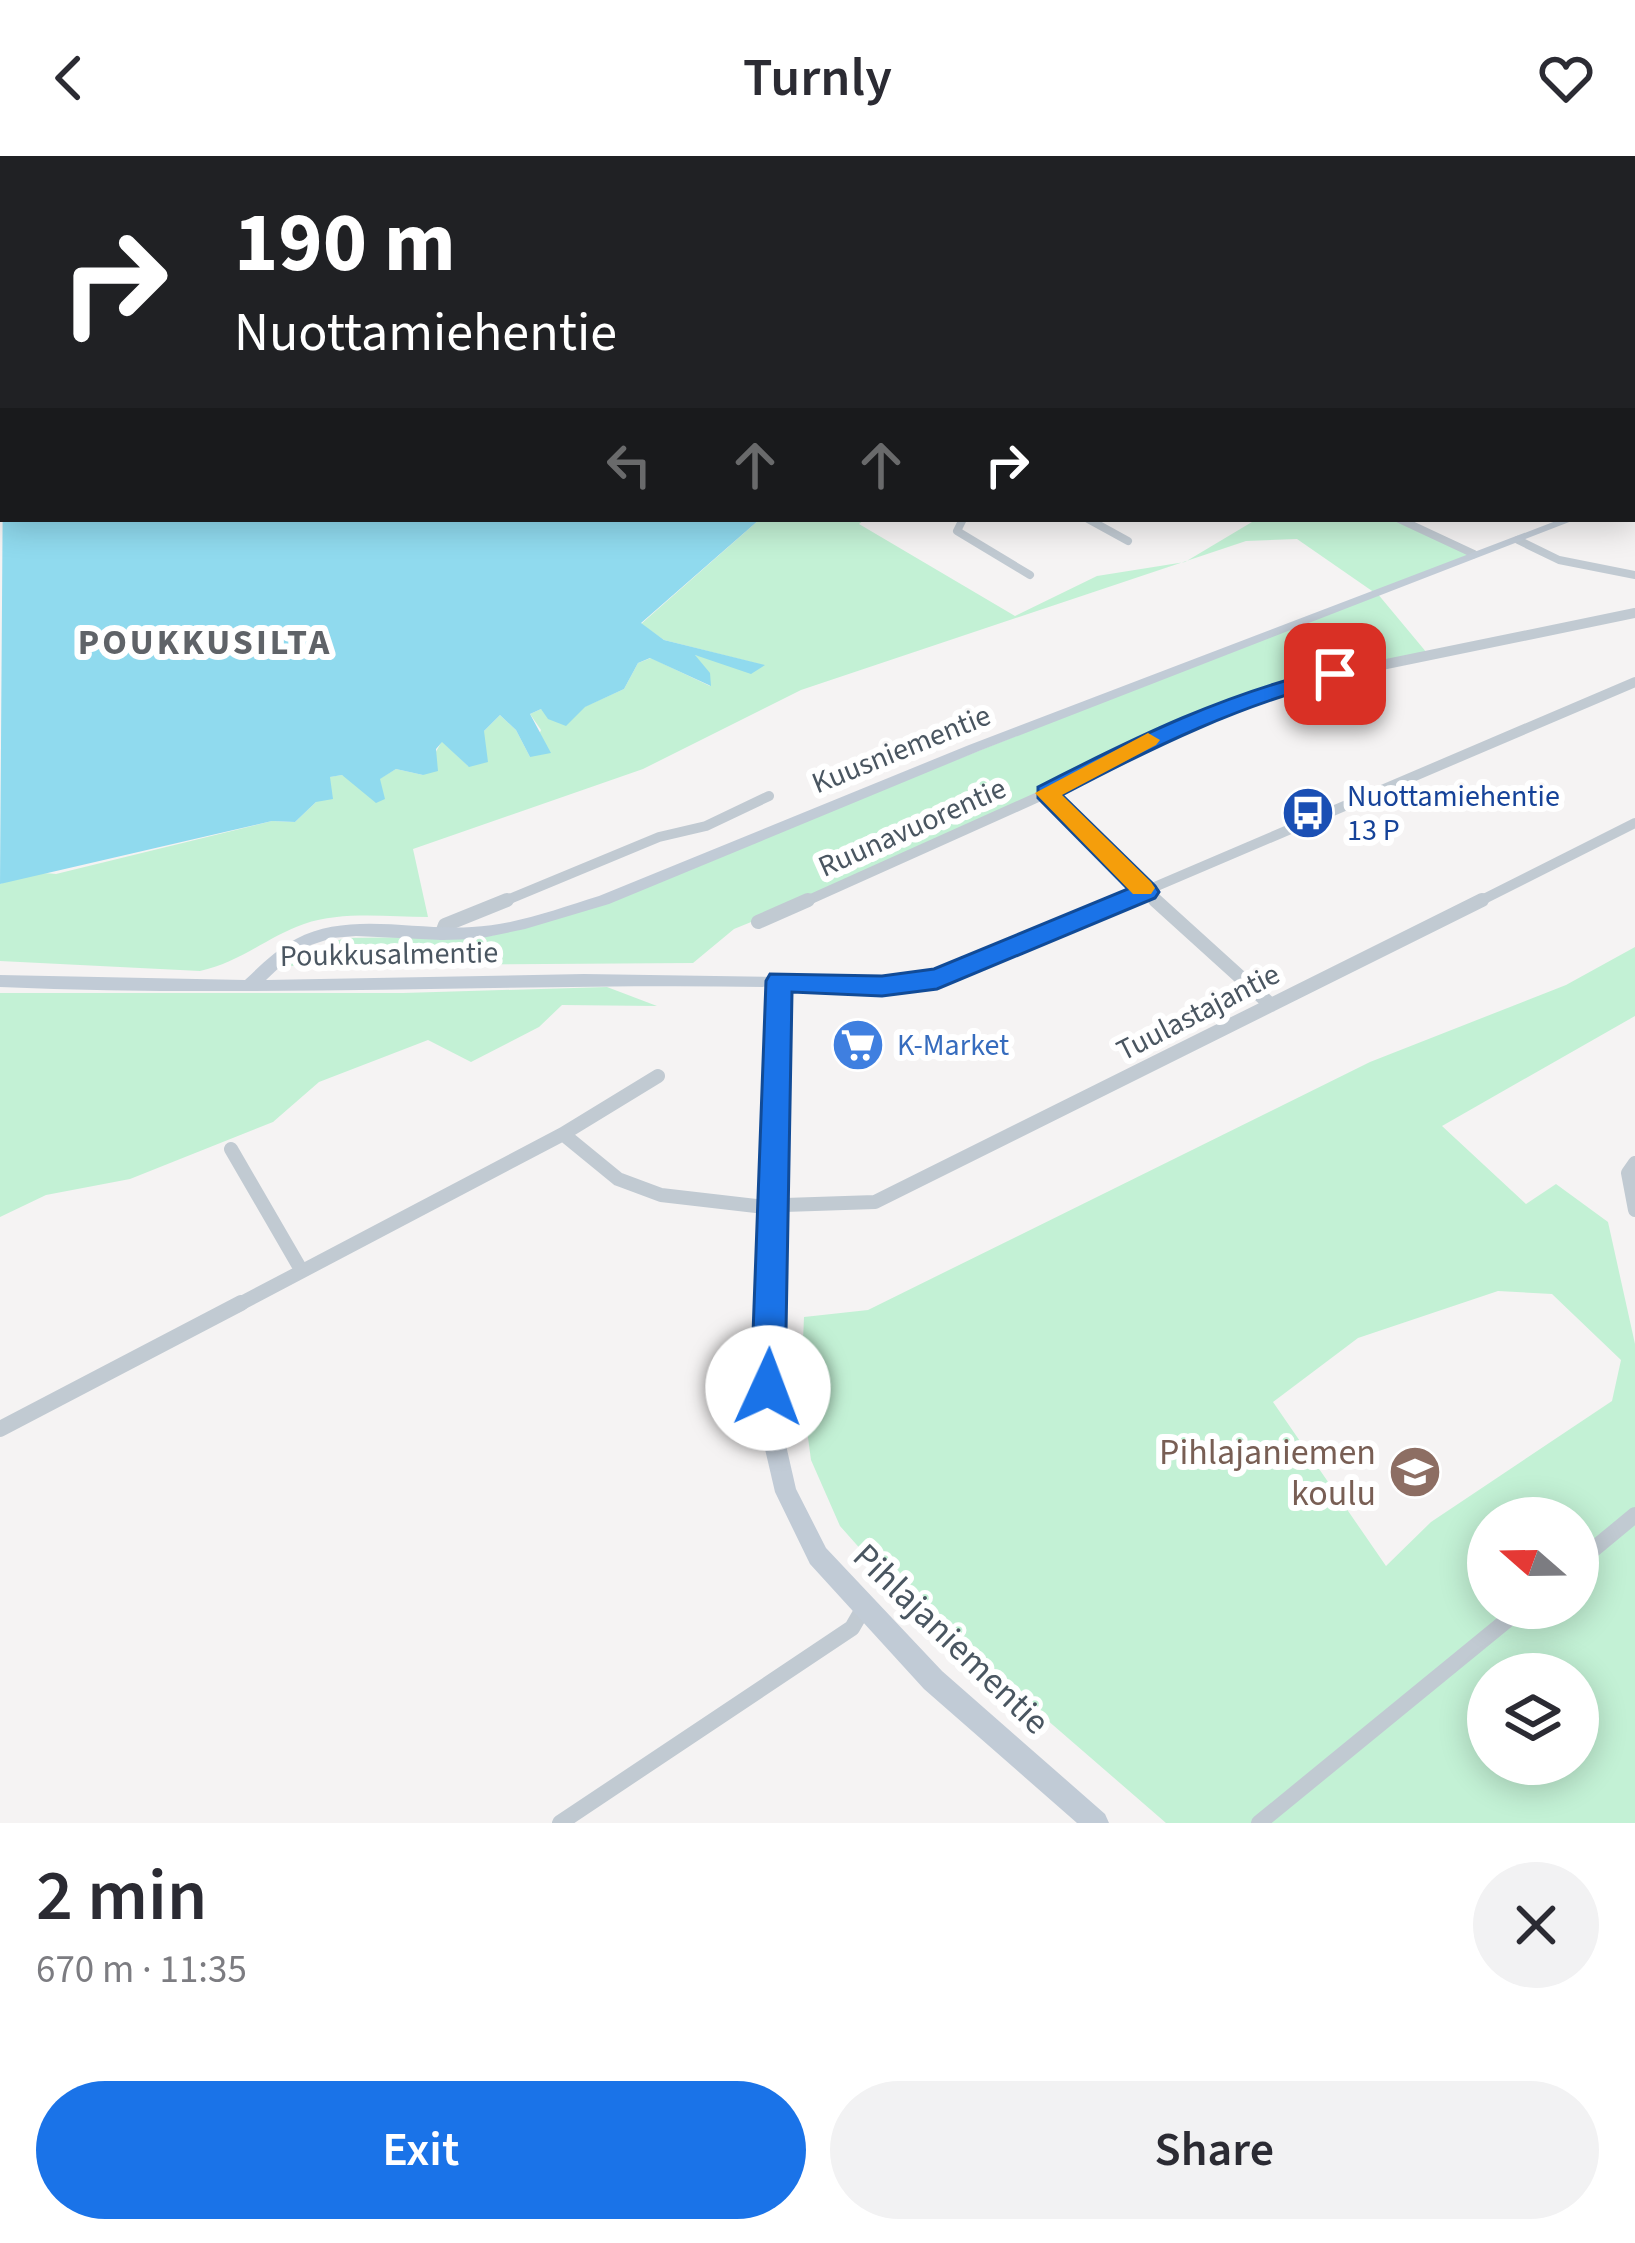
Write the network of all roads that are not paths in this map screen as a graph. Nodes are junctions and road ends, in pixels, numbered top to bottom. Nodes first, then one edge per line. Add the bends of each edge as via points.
1 (960, 522) edge
2 (1093, 522) edge
3 (1405, 522) edge
4 (1563, 522) edge
5 (1518, 540) junction
6 (1128, 541) dead end
7 (1474, 554) junction
8 (1030, 575) dead end
9 (1635, 575) edge
10 (1635, 613) edge
11 (1635, 682) edge
12 (1047, 793) junction
13 (769, 796) dead end
14 (1635, 823) edge
15 (1146, 892) junction
16 (758, 922) dead end
17 (442, 933) junction
18 (0, 981) edge
19 (779, 981) junction
20 (251, 984) junction
21 (1271, 1005) junction
22 (658, 1076) dead end
23 (562, 1134) junction
24 (231, 1149) dead end
25 (1635, 1163) edge
26 (775, 1204) junction
27 (1635, 1210) edge
28 (300, 1268) junction
29 (0, 1429) edge
30 (1635, 1515) edge
31 (1599, 1545) edge
32 (863, 1609) junction
33 (1496, 1629) edge
34 (560, 1823) edge
35 (1096, 1823) edge
36 (1259, 1823) edge

1 - 8 street via 957,531
2 - 6 street
3 - 7 street
4 - 5 street, Kuusniementie
5 - 7 street, Kuusniementie
5 - 9 street via 1559,560
7 - 17 street, Kuusniementie via 604,900 516,925
10 - 12 street, Ruunavuorentie via 1289,684 1163,733
11 - 15 street
12 - 15 street
12 - 16 street, Ruunavuorentie
13 - 17 street via 479,910
14 - 21 street, Tuulastajantie
15 - 19 street via 937,979 882,986
15 - 21 street
17 - 20 street, Kuusniementie via 313,935
18 - 20 street, Poukkusalmentie
19 - 20 street, Poukkusalmentie
19 - 26 street, Pihlajaniementie
21 - 26 street, Tuulastajantie via 875,1202
22 - 23 street
23 - 26 street, Tuulastajantie via 640,1190
23 - 28 street
24 - 28 street
25 - 27 street via 1628,1173
26 - 32 street, Pihlajaniementie via 768,1388 775,1452 802,1529
28 - 29 street
30 - 31 street
32 - 34 street via 852,1628
32 - 35 street, Pihlajaniementie
33 - 36 street

